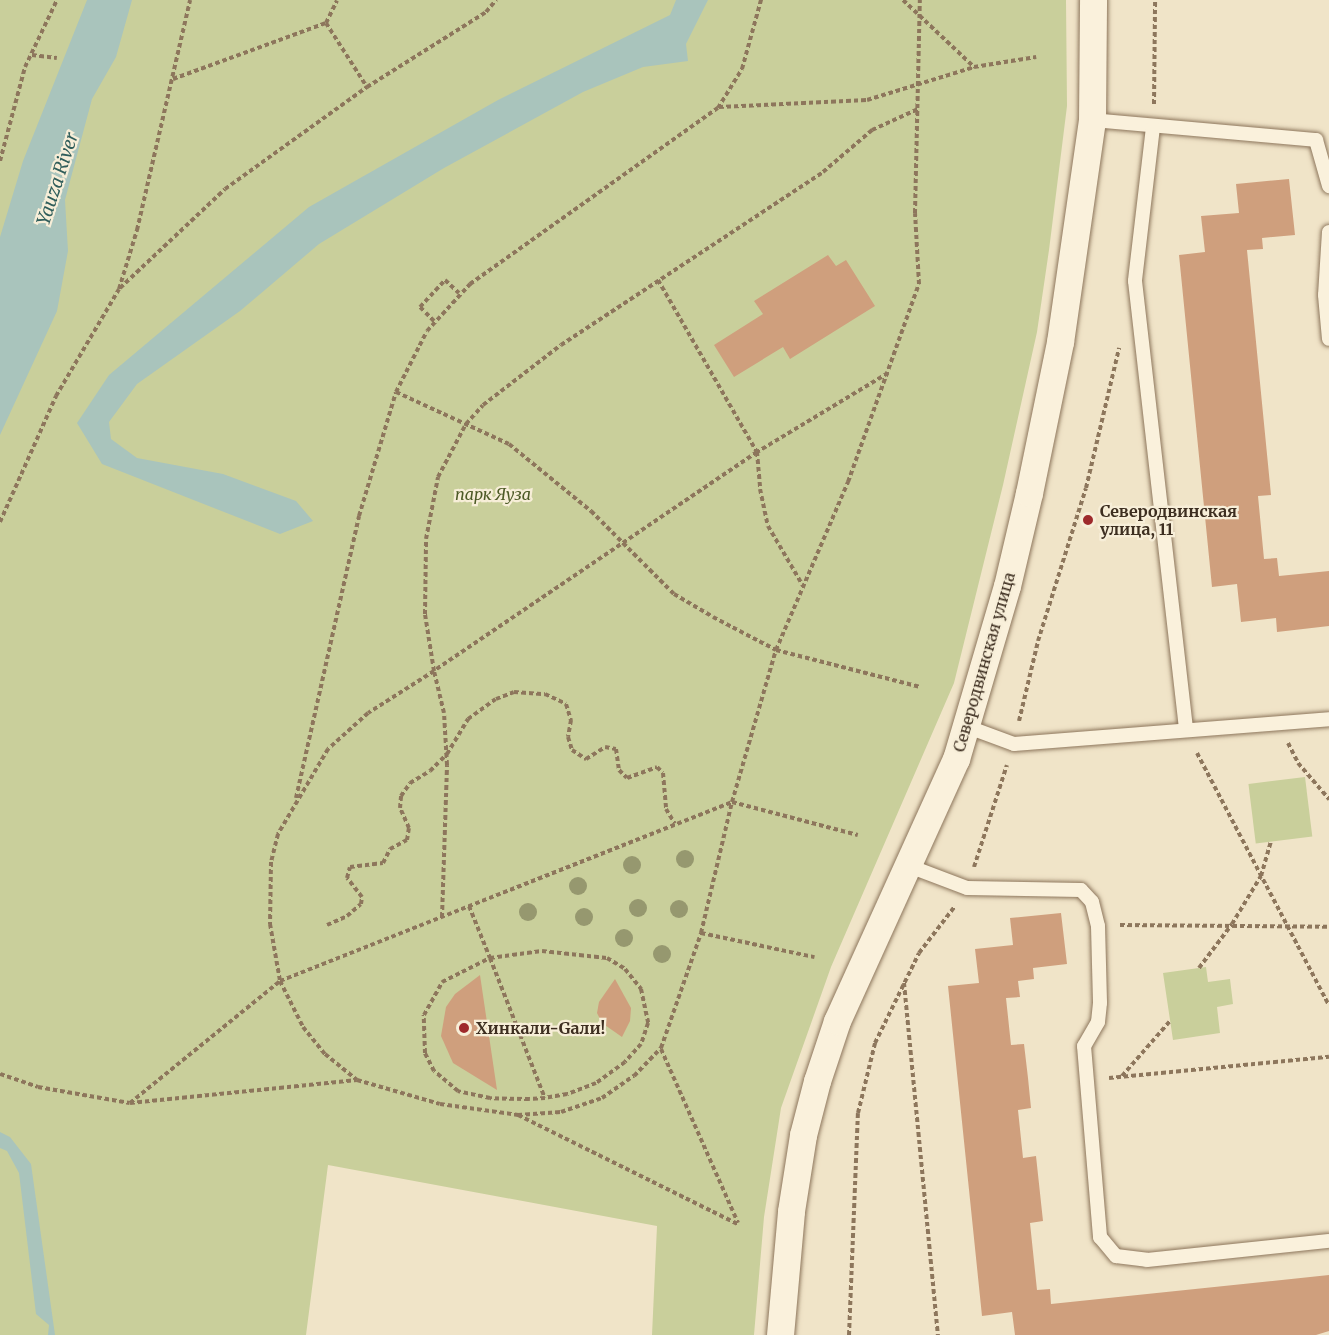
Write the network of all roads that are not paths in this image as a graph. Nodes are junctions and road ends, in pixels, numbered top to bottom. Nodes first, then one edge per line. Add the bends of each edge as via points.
1 (1093, 0) edge
2 (1092, 120) junction
3 (1154, 126) junction
4 (1322, 139) edge
5 (1329, 186) edge
6 (1329, 232) edge
7 (1329, 339) edge
8 (1329, 719) edge
9 (968, 727) junction
10 (1186, 730) junction
11 (909, 866) junction
12 (1329, 1241) edge
13 (780, 1335) edge

1 - 2 street, Северодвинская улица
2 - 3 lane
2 - 9 street, Северодвинская улица via 1060,342 1029,494
3 - 4 lane
3 - 10 lane via 1135,280
4 - 5 lane
6 - 7 lane via 1325,296
8 - 10 lane
9 - 10 lane via 1014,744
9 - 11 street, Северодвинская улица
11 - 12 lane via 967,888 1081,890 1092,902 1098,926 1100,1004 1098,1022 1084,1046 1100,1237 1116,1256 1147,1260
11 - 13 street, Северодвинская улица via 837,1021 817,1081 803,1135 791,1211

